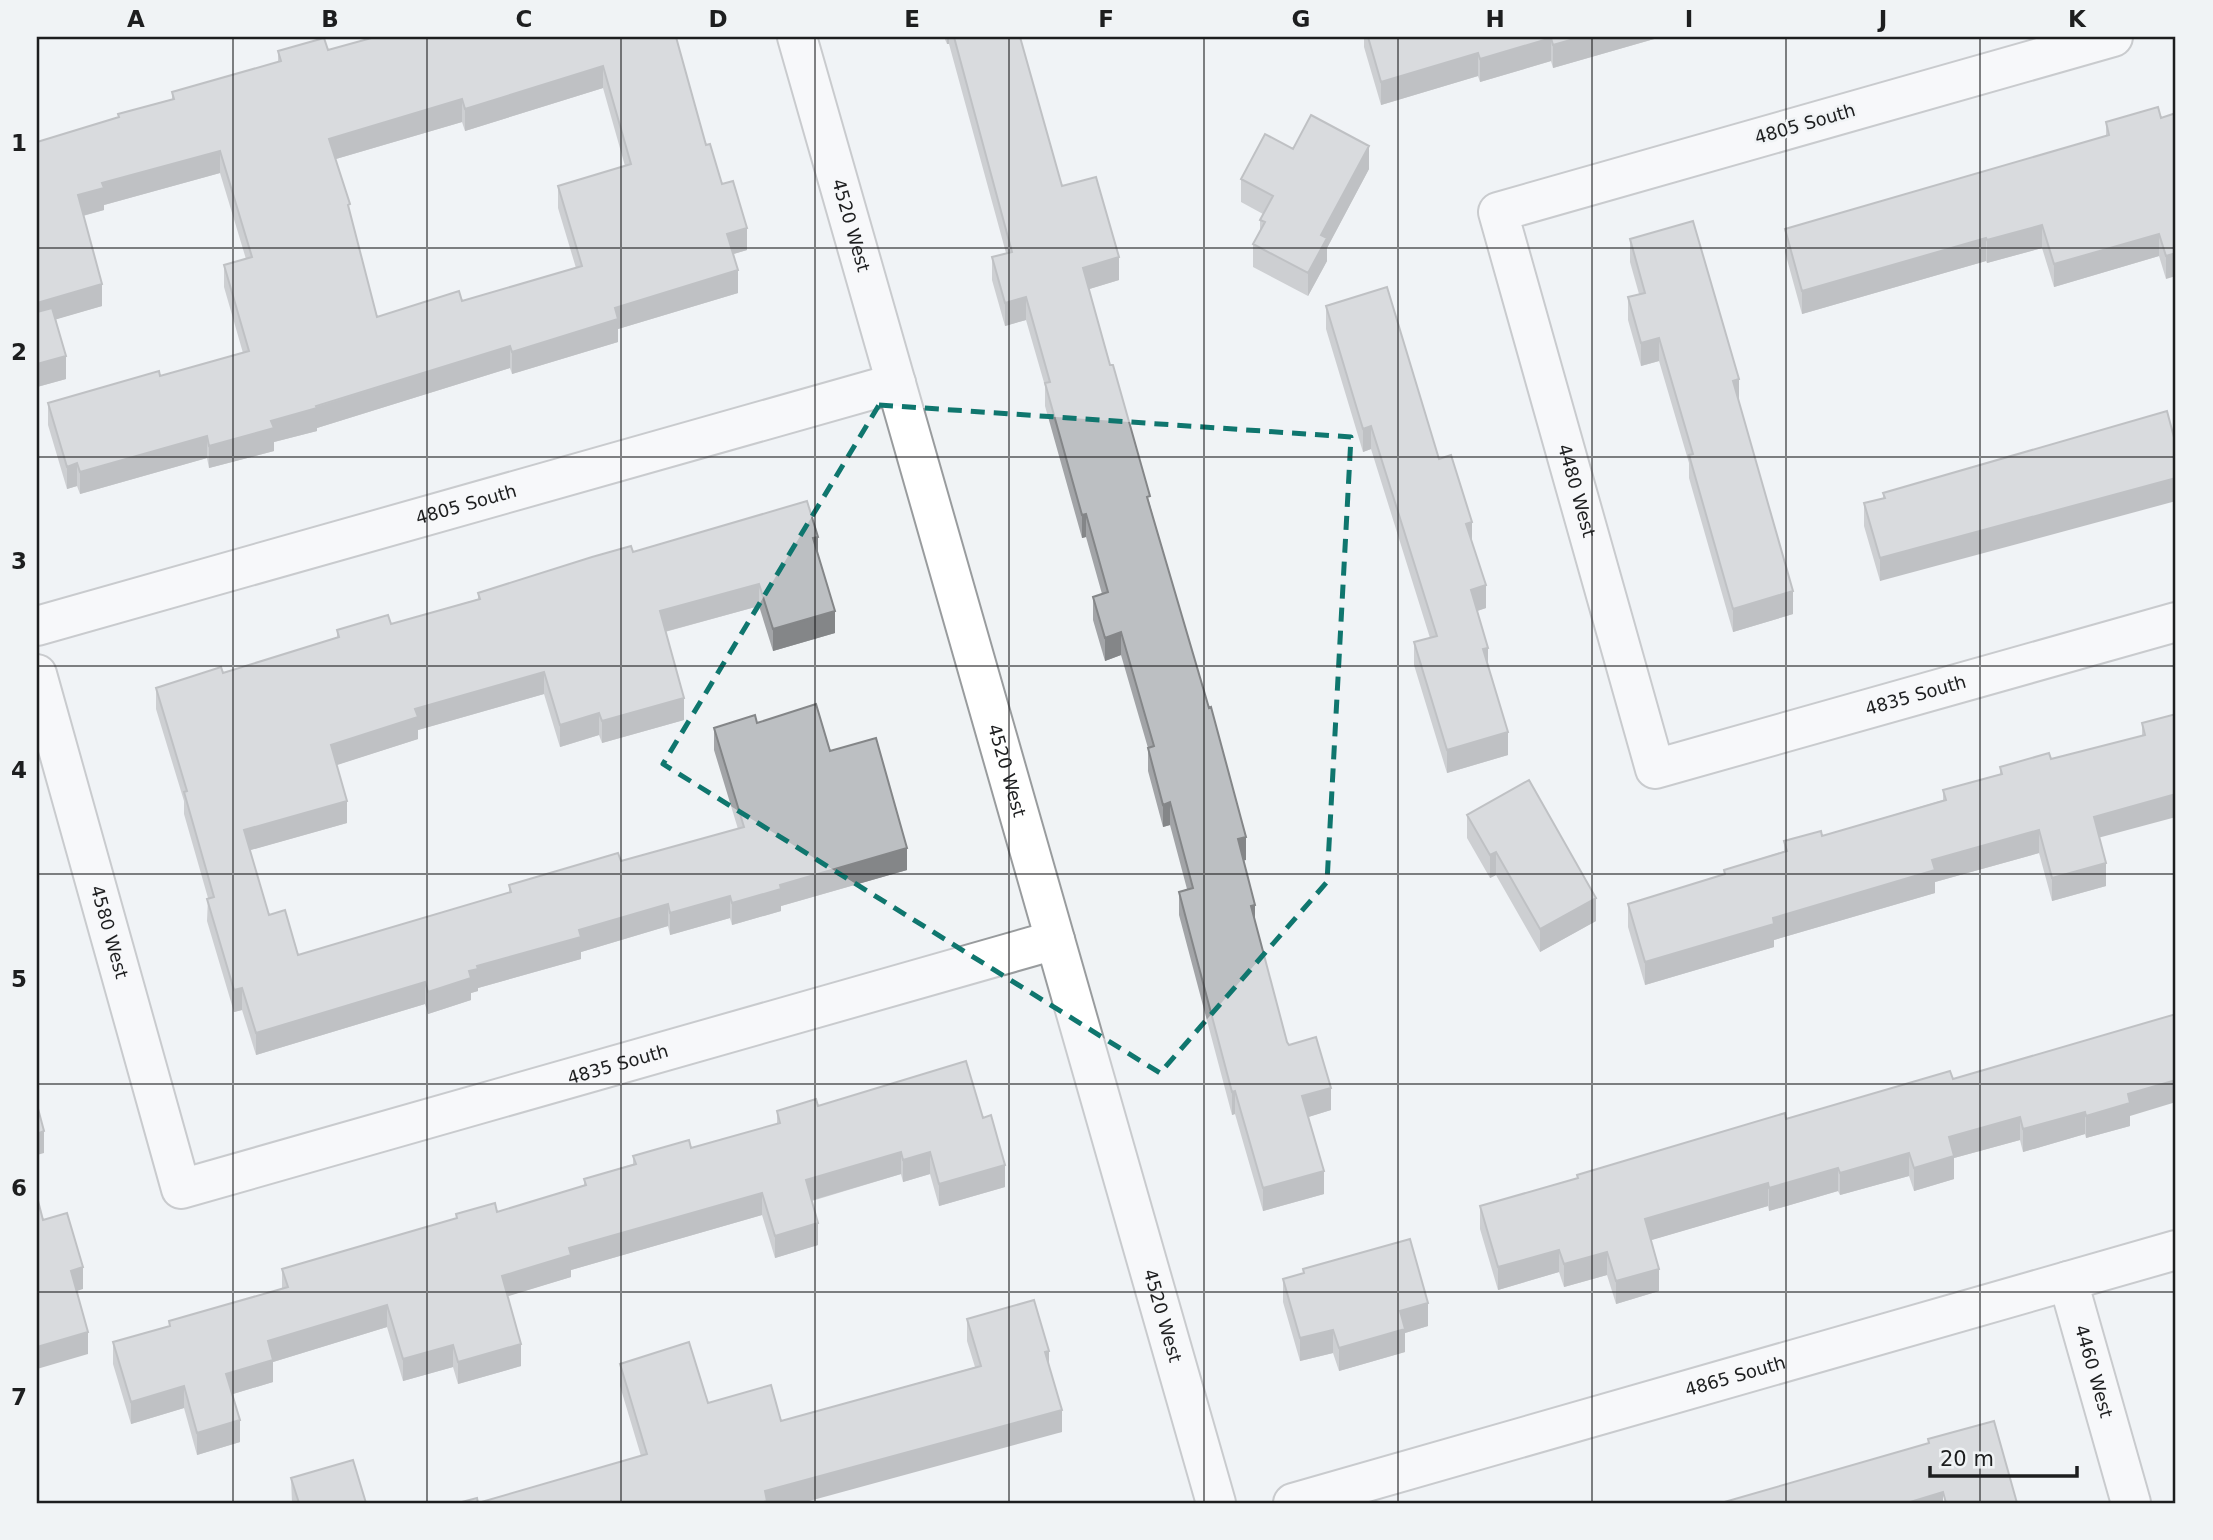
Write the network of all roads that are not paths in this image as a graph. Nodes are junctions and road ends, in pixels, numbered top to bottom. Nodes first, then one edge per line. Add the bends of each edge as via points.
1 (797, 37) edge
2 (2113, 37) edge
3 (1498, 212) joint
4 (896, 383) junction
5 (2176, 622) edge
6 (37, 626) edge
7 (37, 674) edge
8 (1655, 769) joint
9 (1055, 940) junction
10 (181, 1189) joint
11 (2176, 1250) edge
12 (2067, 1281) junction
13 (1216, 1503) edge
14 (1293, 1503) edge
15 (2131, 1503) edge

1 - 4 street, 4520 West
2 - 3 street, 4805 South
3 - 8 street, 4480 West
4 - 6 street, 4805 South
4 - 9 street, 4520 West
5 - 8 street, 4835 South
7 - 10 street, 4580 West
9 - 10 street, 4835 South
9 - 13 street, 4520 West
11 - 12 street, 4865 South
12 - 14 street, 4865 South
12 - 15 street, 4460 West

